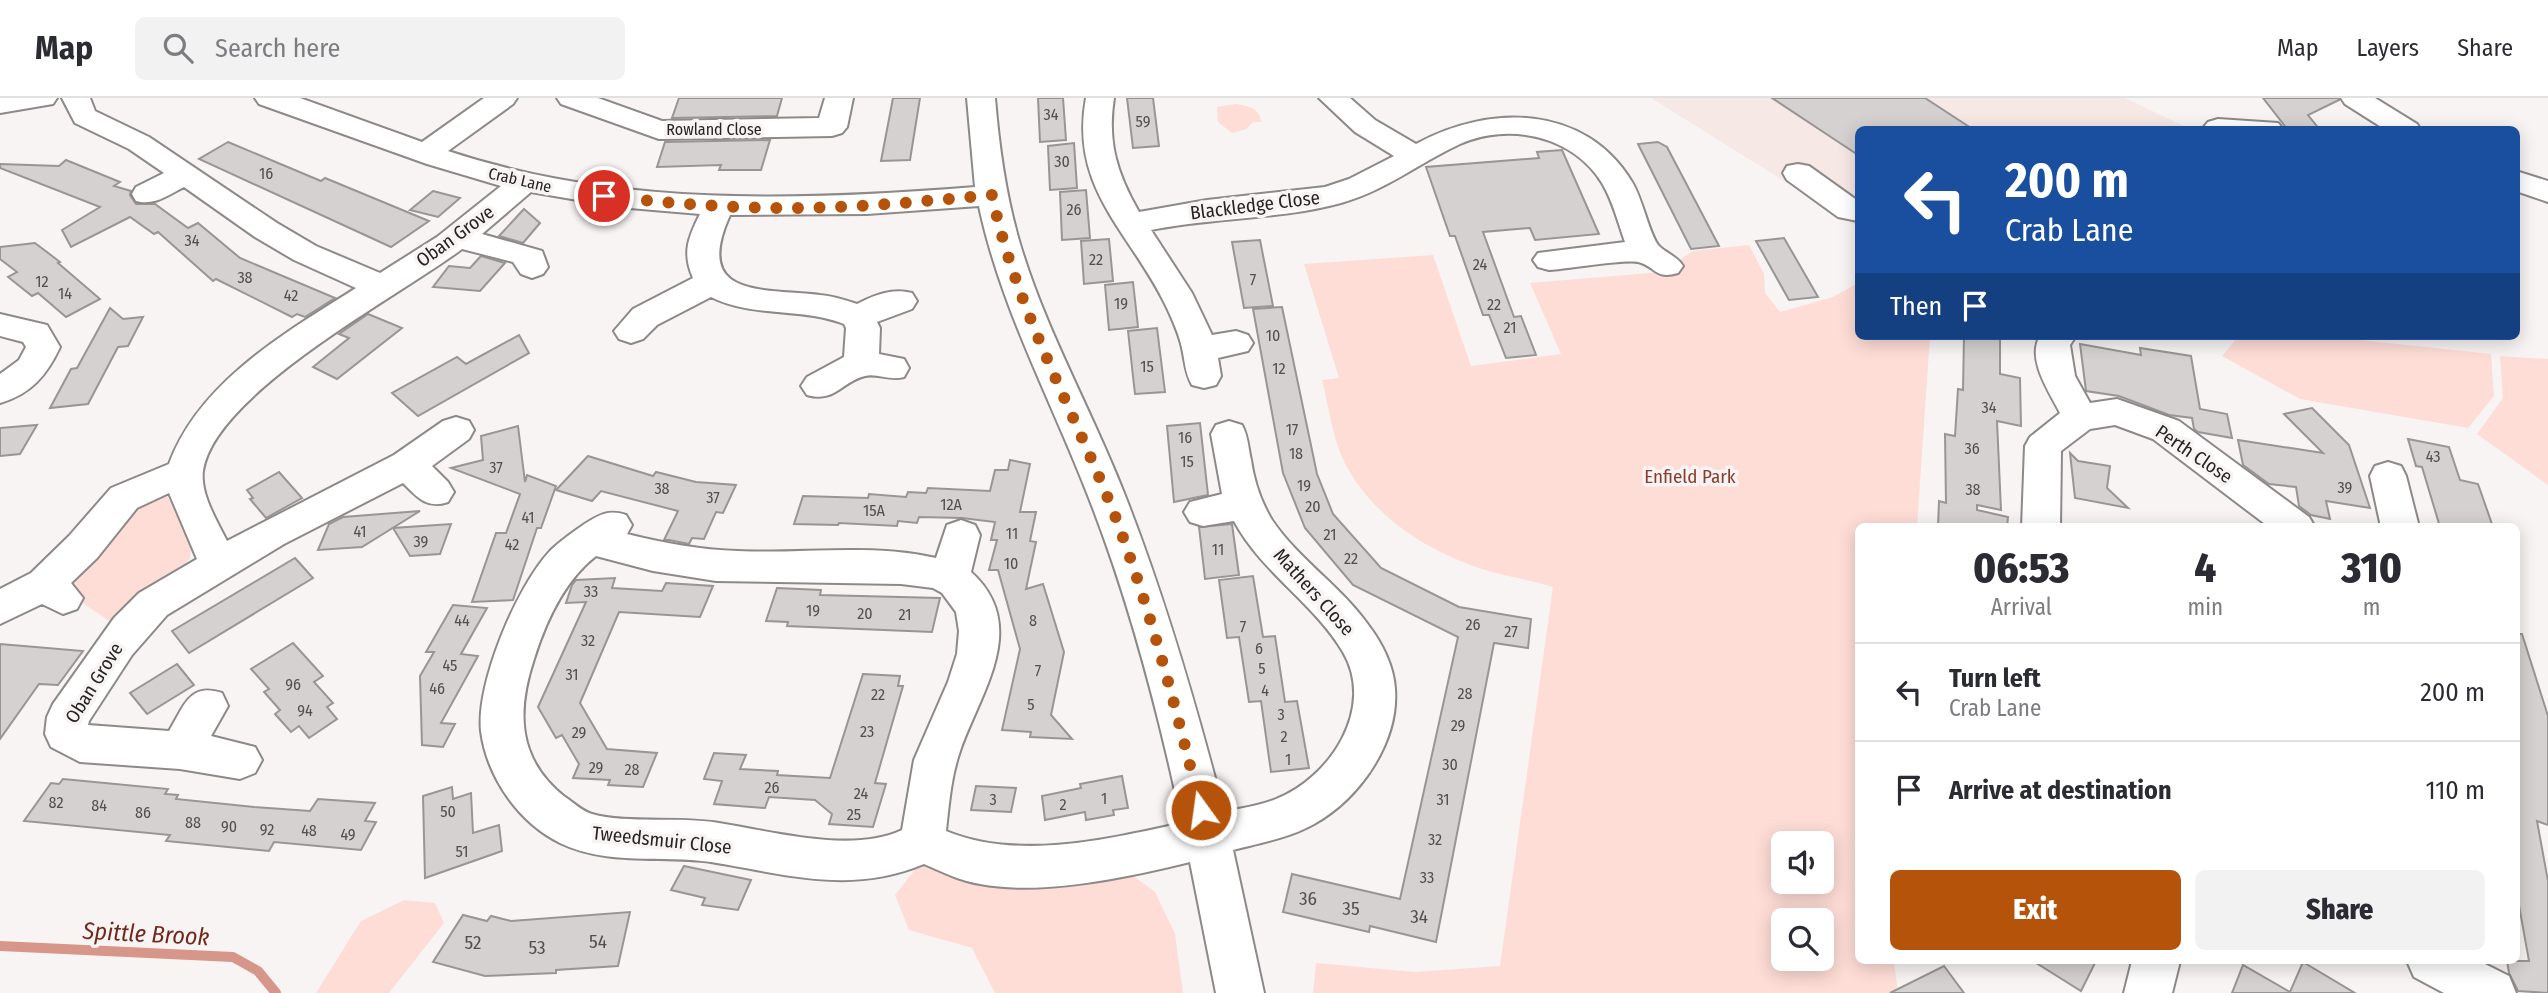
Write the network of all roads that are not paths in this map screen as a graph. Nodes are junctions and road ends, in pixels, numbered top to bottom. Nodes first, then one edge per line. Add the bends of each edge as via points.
1 (43, 98) edge
2 (76, 98) edge
3 (269, 98) edge
4 (503, 98) edge
5 (571, 98) edge
6 (839, 98) edge
7 (981, 98) edge
8 (1100, 98) edge
9 (1333, 98) edge
10 (2356, 98) edge
11 (0, 104) edge
12 (2264, 123) edge
13 (2236, 126) edge
14 (2401, 126) edge
15 (425, 153) junction
16 (1415, 156) junction
17 (1798, 173) dead end
18 (186, 174) junction
19 (524, 182) junction
20 (2520, 182) edge
21 (2548, 192) edge
22 (147, 194) dead end
23 (992, 195) junction
24 (719, 206) junction
25 (1855, 210) edge
26 (1130, 224) junction
27 (457, 238) junction
28 (1549, 260) dead end
29 (533, 267) dead end
30 (713, 282) junction
31 (383, 287) junction
32 (900, 301) dead end
33 (859, 317) junction
34 (0, 326) edge
35 (631, 331) dead end
36 (2056, 340) edge
37 (1236, 343) dead end
38 (819, 386) dead end
39 (0, 391) edge
40 (2080, 417) junction
41 (456, 430) dead end
42 (1229, 434) dead end
43 (407, 465) junction
44 (185, 473) junction
45 (2388, 476) dead end
46 (435, 492) dead end
47 (1245, 505) junction
48 (1203, 512) dead end
49 (2041, 523) edge
50 (2291, 523) edge
51 (2399, 523) edge
52 (961, 535) dead end
53 (219, 564) junction
54 (950, 578) junction
55 (0, 608) edge
56 (207, 706) dead end
57 (180, 750) junction
58 (240, 760) dead end
59 (1208, 837) junction
60 (923, 842) junction
61 (2155, 964) edge
62 (2437, 964) edge
63 (1240, 993) edge
64 (2148, 993) edge
65 (2492, 993) edge

1 - 11 street
2 - 18 street via 85,117 139,142
3 - 15 street, Crab Lane
4 - 15 street
5 - 6 street, Rowland Close via 645,126 678,131 832,127
7 - 23 street
8 - 26 street via 1096,126 1101,166
9 - 16 street via 1365,126
10 - 14 street
12 - 13 street
15 - 19 street, Crab Lane
16 - 26 street, Blackledge Close via 1367,184 1325,198 1187,212
16 - 28 street, Blackledge Close via 1468,131 1497,125 1531,126 1570,137 1601,159 1656,259
17 - 25 street
18 - 22 street
18 - 31 street via 305,253
19 - 24 street, Crab Lane via 604,196
19 - 27 street, Oban Grove
20 - 21 street
23 - 24 street, Crab Lane via 830,207
23 - 59 street via 1014,275 1116,520 1145,603
24 - 30 street via 704,242 706,270
26 - 37 street via 1186,312 1202,362
27 - 29 street via 523,254 531,258
27 - 31 street, Oban Grove
30 - 33 street via 744,299 819,306
30 - 35 street via 645,317
31 - 44 street, Oban Grove via 292,345 238,393 199,434
32 - 33 street
33 - 38 street via 876,366
34 - 39 street via 35,333 43,347 33,368
36 - 40 street via 2058,376
40 - 49 street via 2043,446
40 - 50 street, Perth Close via 2117,412 2165,430
41 - 43 street, Oban Grove
42 - 47 street, Mathers Close via 1232,470
43 - 46 street
43 - 53 street, Oban Grove
44 - 53 street
44 - 55 street via 124,498 75,556 54,591
45 - 51 street
47 - 48 street
47 - 59 street, Mathers Close via 1282,560 1359,642 1370,668 1373,714 1357,759 1320,797 1271,821
52 - 54 street
53 - 57 street, Oban Grove via 139,616 65,727 66,734 80,743
54 - 60 street via 971,598 979,625 978,643 966,688 933,767
54 - 60 street, Tweedsmuir Close via 913,569 690,563 658,557 602,532 570,556 547,587 517,648 503,690 500,729 525,785 552,814 585,832 688,839 790,855 872,859
56 - 57 street
57 - 58 street, Oban Grove
59 - 60 street via 1029,868 975,863
59 - 63 street
61 - 64 street
62 - 65 street

